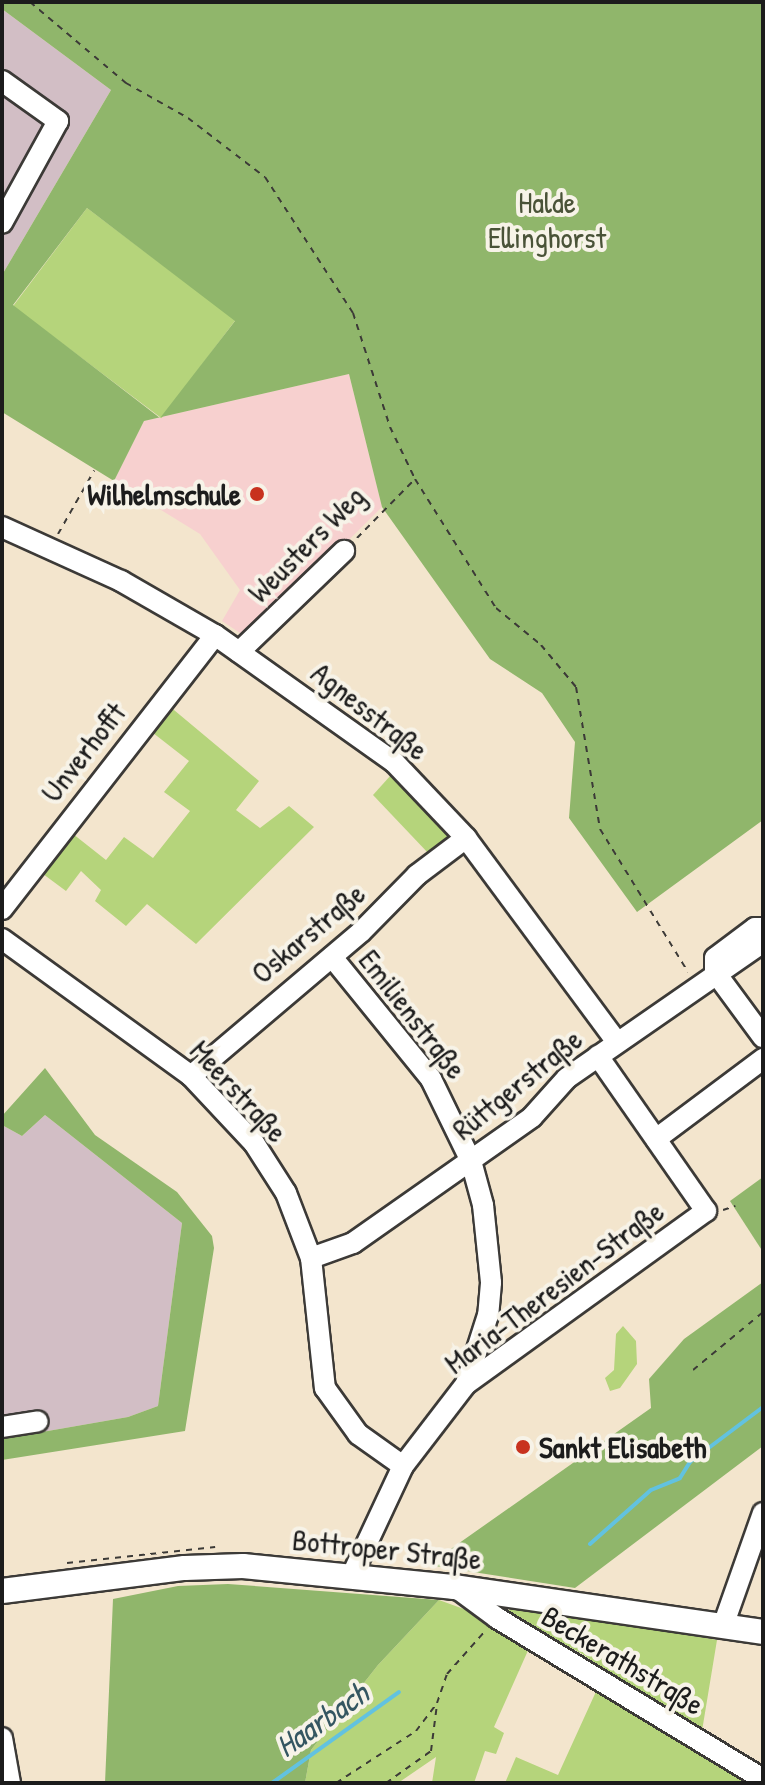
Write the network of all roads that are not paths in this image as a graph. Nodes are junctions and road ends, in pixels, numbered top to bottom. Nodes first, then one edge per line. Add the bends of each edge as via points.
1 (2, 81) edge
2 (2, 223) edge
3 (2, 527) edge
4 (344, 551) road end
5 (215, 635) junction
6 (239, 652) junction
7 (466, 838) junction
8 (2, 909) edge
9 (763, 930) edge
10 (2, 939) edge
11 (332, 957) junction
12 (715, 972) junction
13 (763, 1037) edge
14 (617, 1042) junction
15 (598, 1056) junction
16 (763, 1059) edge
17 (191, 1076) junction
18 (656, 1139) junction
19 (471, 1161) junction
20 (311, 1258) junction
21 (466, 1384) junction
22 (38, 1421) dead end
23 (2, 1427) edge
24 (403, 1466) junction
25 (763, 1513) edge
26 (352, 1575) junction
27 (455, 1587) junction
28 (2, 1591) edge
29 (723, 1626) junction
30 (763, 1632) edge
31 (2, 1738) edge
32 (763, 1780) edge
33 (10, 1783) edge

1 - 2 street via 58,121
3 - 5 street, Agnesstraße via 121,581
4 - 6 street, Weusters Weg
5 - 6 street, Agnesstraße
5 - 8 street, Unverhofft
6 - 7 street, Agnesstraße via 373,744 439,805
7 - 11 street, Oskarstraße via 417,875
7 - 14 street, Agnesstraße
9 - 12 street, Rüttgerstraße via 755,928 715,958
10 - 17 street, Meerstraße
11 - 17 street, Oskarstraße
11 - 19 street, Emilienstraße via 431,1079
12 - 13 street
12 - 14 street, Rüttgerstraße
14 - 15 street, Rüttgerstraße
15 - 18 street, Maria-Theresien-Straße
15 - 19 street, Rüttgerstraße via 567,1078 532,1117
16 - 18 street
17 - 20 street, Meerstraße via 254,1143 286,1193
18 - 21 street, Maria-Theresien-Straße via 706,1211
19 - 20 street, Rüttgerstraße via 353,1243
19 - 21 street, Emilienstraße via 485,1217 491,1283 488,1315
20 - 24 street, Meerstraße via 325,1388 358,1434
21 - 24 street, Maria-Theresien-Straße
22 - 23 street
24 - 26 street, Maria-Theresien-Straße
25 - 29 street
26 - 27 main road, Bottroper Straße
26 - 28 main road, Bottroper Straße via 243,1566 185,1568
27 - 29 main road, Bottroper Straße
27 - 32 street, Beckerathstraße
29 - 30 main road, Bottroper Straße
31 - 33 street

